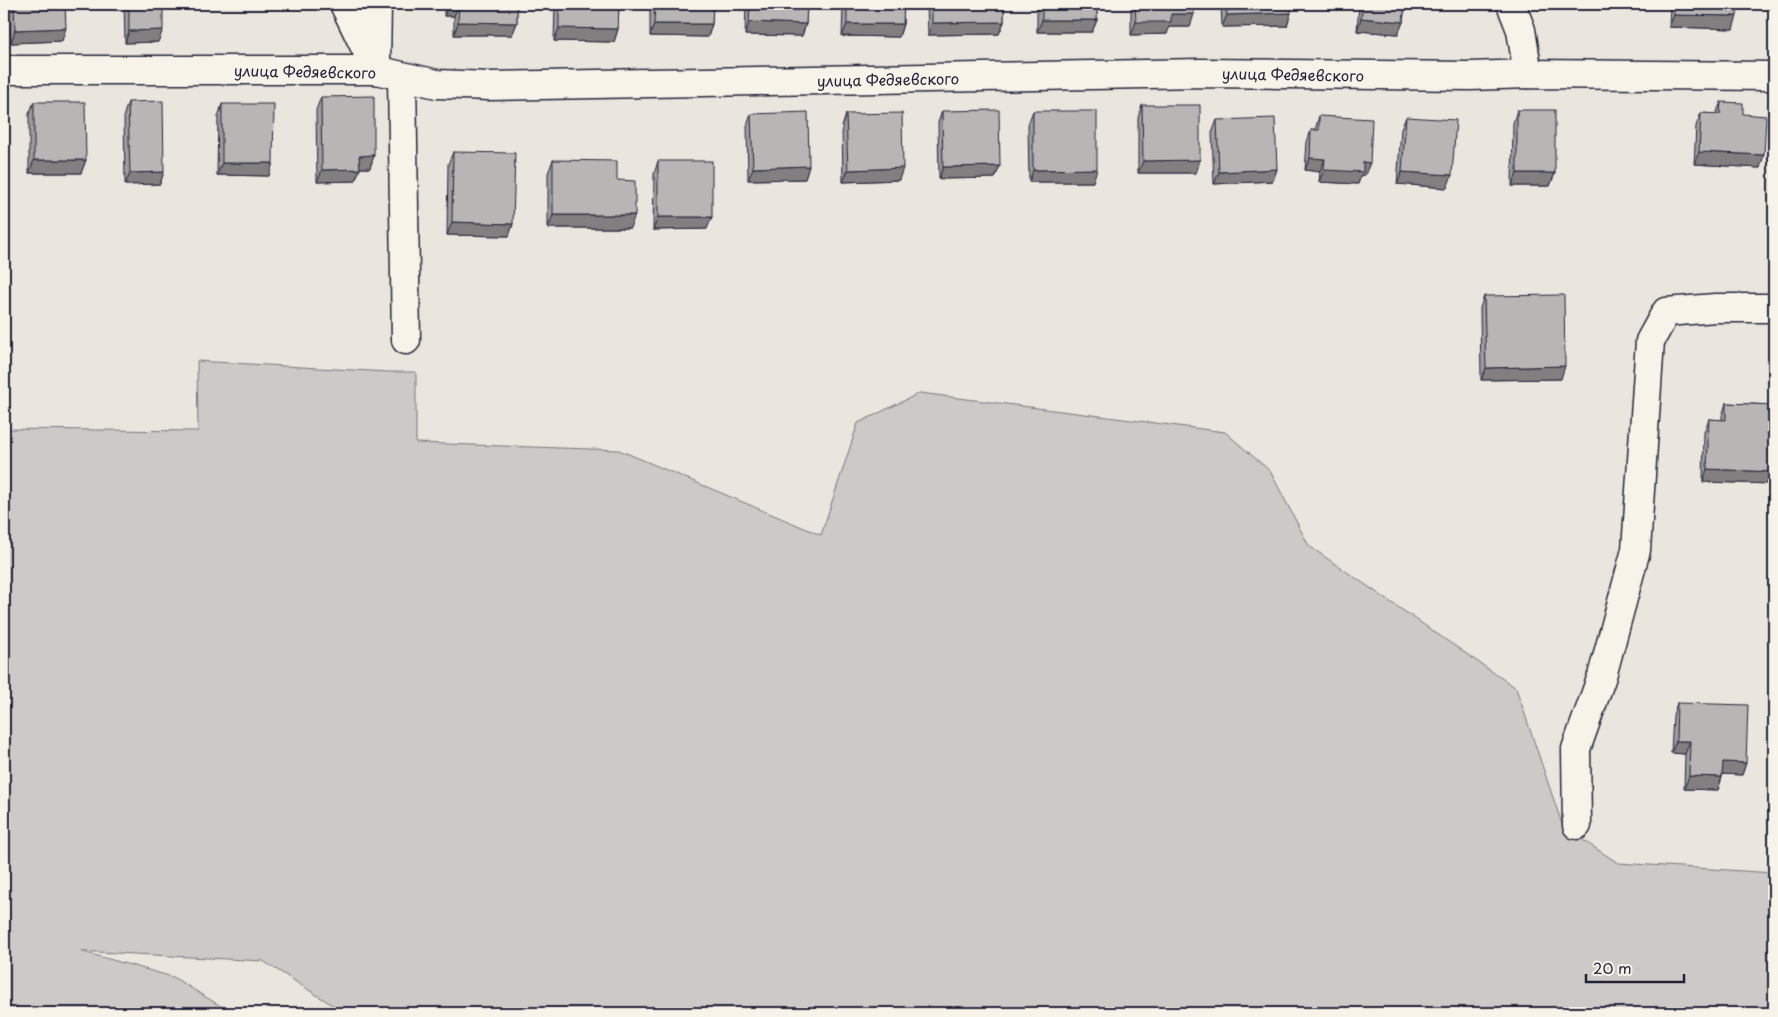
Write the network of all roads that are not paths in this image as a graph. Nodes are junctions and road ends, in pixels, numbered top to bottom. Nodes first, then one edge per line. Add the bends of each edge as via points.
1 (344, 4) edge
2 (377, 4) edge
3 (1511, 4) edge
4 (4, 70) edge
5 (376, 70) junction
6 (1528, 74) junction
7 (1774, 76) edge
8 (402, 77) junction
9 (1774, 308) edge
10 (406, 340) dead end
11 (1577, 825) dead end

1 - 5 street
2 - 5 street
3 - 6 street via 1521,30
4 - 5 street, улица Федяевского
5 - 8 street, улица Федяевского
6 - 7 street, улица Федяевского
6 - 8 street, улица Федяевского via 1201,73 489,86 437,84
8 - 10 street
9 - 11 street via 1666,312 1650,341 1636,550 1602,676 1576,749

